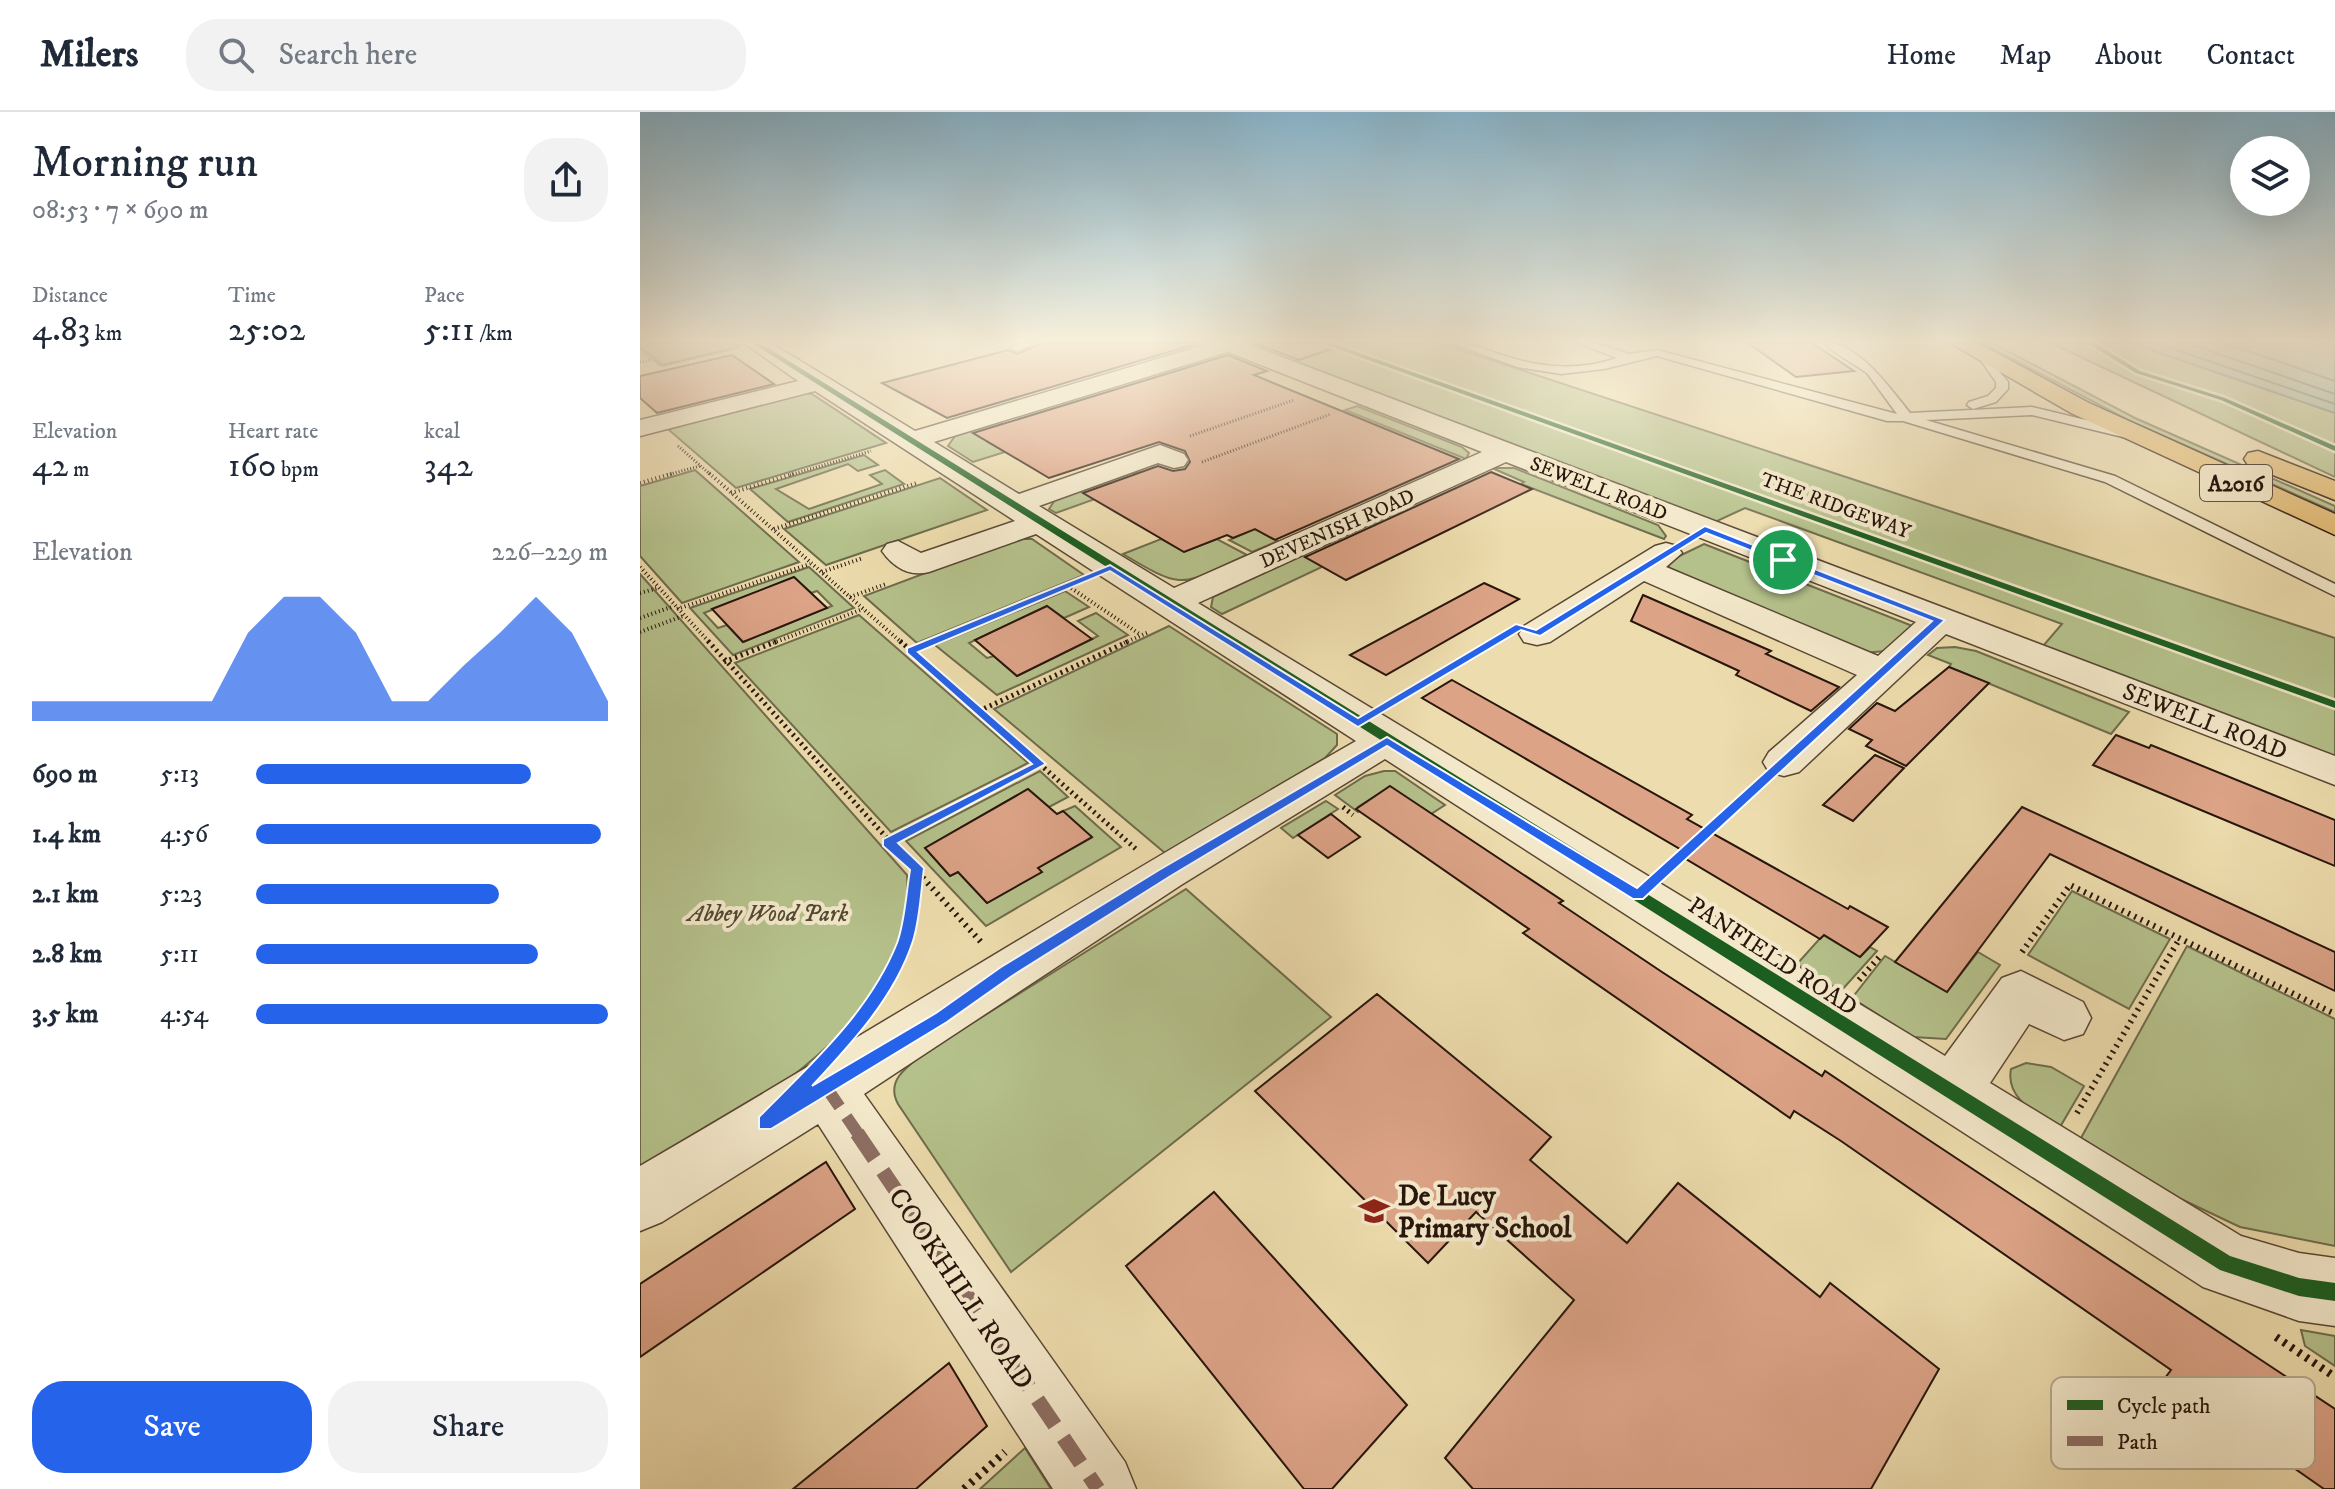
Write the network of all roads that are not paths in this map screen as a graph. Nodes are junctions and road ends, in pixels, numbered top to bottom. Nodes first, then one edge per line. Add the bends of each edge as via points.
1 (724, 407) edge
2 (856, 407) edge
3 (1019, 407) edge
4 (1388, 407) edge
5 (1848, 407) edge
6 (1899, 407) edge
7 (1957, 407) edge
8 (2082, 407) edge
9 (1930, 416) junction
10 (1908, 419) junction
11 (647, 427) edge
12 (2139, 437) junction
13 (908, 441) junction
14 (2232, 448) dead end
15 (1185, 450) road end
16 (1505, 452) junction
17 (2335, 491) edge
18 (1025, 514) junction
19 (2335, 526) edge
20 (1705, 529) junction
21 (898, 551) dead end
22 (1641, 568) junction
23 (2335, 591) edge
24 (1166, 617) junction
25 (1940, 620) junction
26 (1537, 634) road end
27 (1883, 672) junction
28 (1372, 732) junction
29 (1784, 762) road end
30 (2335, 771) edge
31 (2043, 1006) road end
32 (826, 1087) junction
33 (1950, 1094) junction
34 (640, 1201) edge
35 (2335, 1292) edge
36 (1098, 1489) edge

1 - 11 street
2 - 13 street, PANFIELD ROAD
3 - 13 street
4 - 16 street, SEWELL ROAD
5 - 10 lane
6 - 10 lane
7 - 9 lane
8 - 12 main road, A2016
9 - 10 lane
9 - 12 lane via 2032,411
10 - 23 lane via 2110,479
12 - 19 main road, A2016
13 - 18 street, PANFIELD ROAD
14 - 17 main road, A2016
15 - 18 street via 1160,453
16 - 20 street, SEWELL ROAD
16 - 24 street, DEVENISH ROAD
18 - 21 street via 917,565
18 - 24 street, PANFIELD ROAD via 1110,568
20 - 22 street, SEWELL ROAD
20 - 25 street, SEWELL ROAD
22 - 26 street, SEWELL ROAD
22 - 27 street
24 - 28 street, PANFIELD ROAD
25 - 27 street
25 - 30 street, SEWELL ROAD
27 - 29 street
28 - 32 street via 1164,873
28 - 33 street, PANFIELD ROAD
31 - 33 street
32 - 34 street
32 - 36 street, COOKHILL ROAD
33 - 35 street, PANFIELD ROAD via 2226,1264 2299,1287

